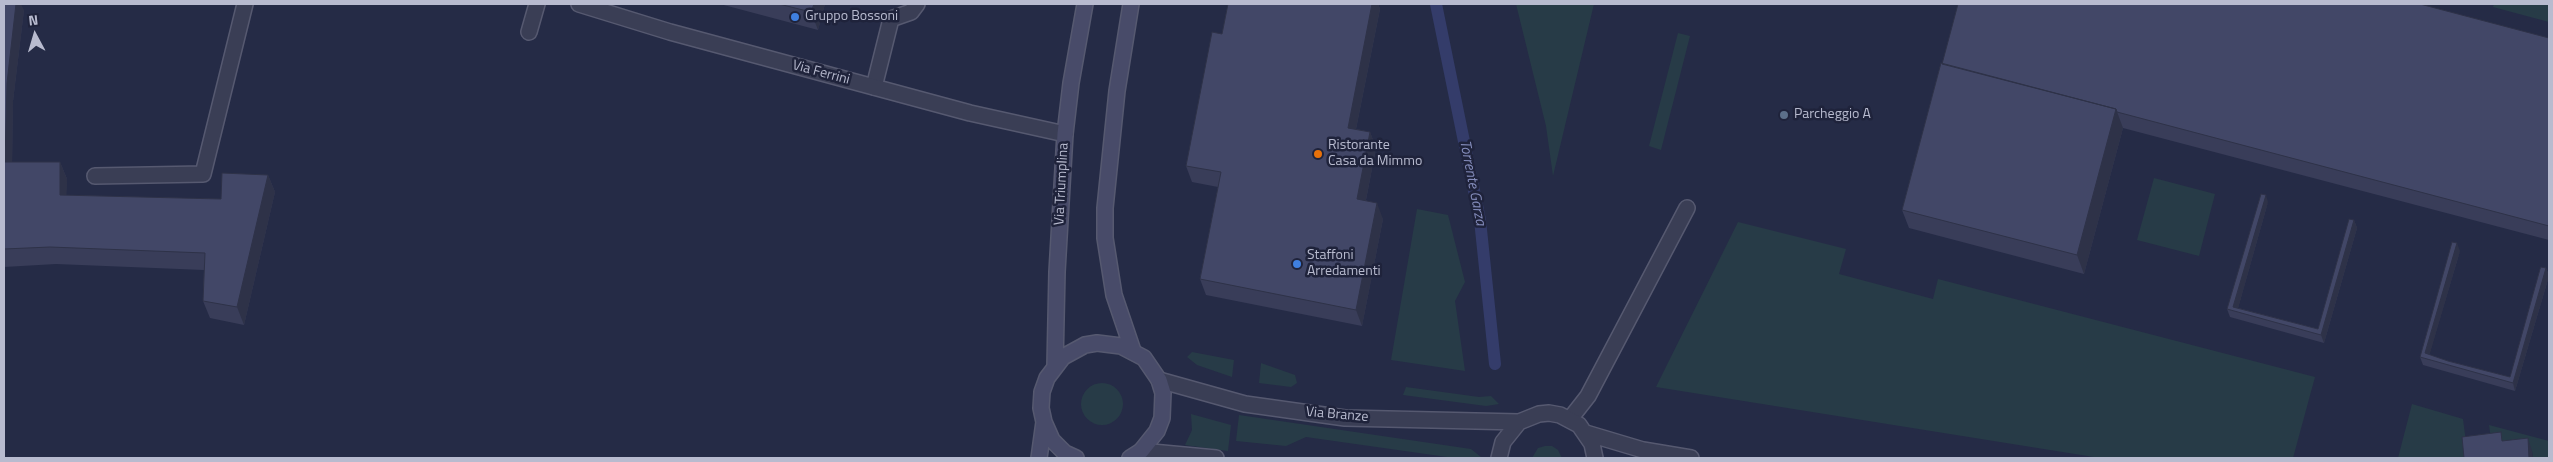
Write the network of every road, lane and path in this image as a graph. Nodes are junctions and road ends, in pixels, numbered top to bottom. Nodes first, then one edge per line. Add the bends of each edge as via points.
1 (245, 4) edge
2 (537, 4) edge
3 (579, 4) edge
4 (917, 4) edge
5 (1084, 4) edge
6 (1131, 4) edge
7 (528, 32) dead end
8 (874, 87) junction
9 (1065, 134) junction
10 (95, 176) dead end
11 (1687, 208) dead end
12 (1133, 350) junction
13 (1055, 366) junction
14 (1159, 380) junction
15 (1570, 419) junction
16 (1044, 422) junction
17 (1519, 422) junction
18 (1586, 433) junction
19 (1136, 454) edge
20 (1039, 458) edge
21 (1076, 458) edge
22 (1216, 458) edge
23 (1500, 458) edge
24 (1595, 458) edge
25 (1691, 458) edge

1 - 10 street via 203,174
2 - 7 street
3 - 8 street, Via Ferrini
4 - 8 street via 912,12 891,19
5 - 9 main road, Via Triumplina
6 - 12 main road, Via Triumplina via 1117,91 1105,238 1114,296
8 - 9 street, Via Ferrini
9 - 13 main road, Via Triumplina
11 - 15 street via 1588,396
12 - 13 main road, Via Triumplina via 1109,343 1085,345
12 - 14 main road, Via Triumplina via 1148,363
13 - 16 main road, Via Triumplina via 1042,392
14 - 17 street, Via Branze via 1246,404 1346,418
14 - 19 main road, Via Triumplina via 1163,393 1158,431
15 - 17 street, Via Branze via 1539,414
15 - 18 street
16 - 20 main road, Via Triumplina
16 - 21 main road, Via Triumplina via 1052,440 1065,453
17 - 23 street via 1503,442
18 - 24 street
18 - 25 street via 1643,450
19 - 22 street

